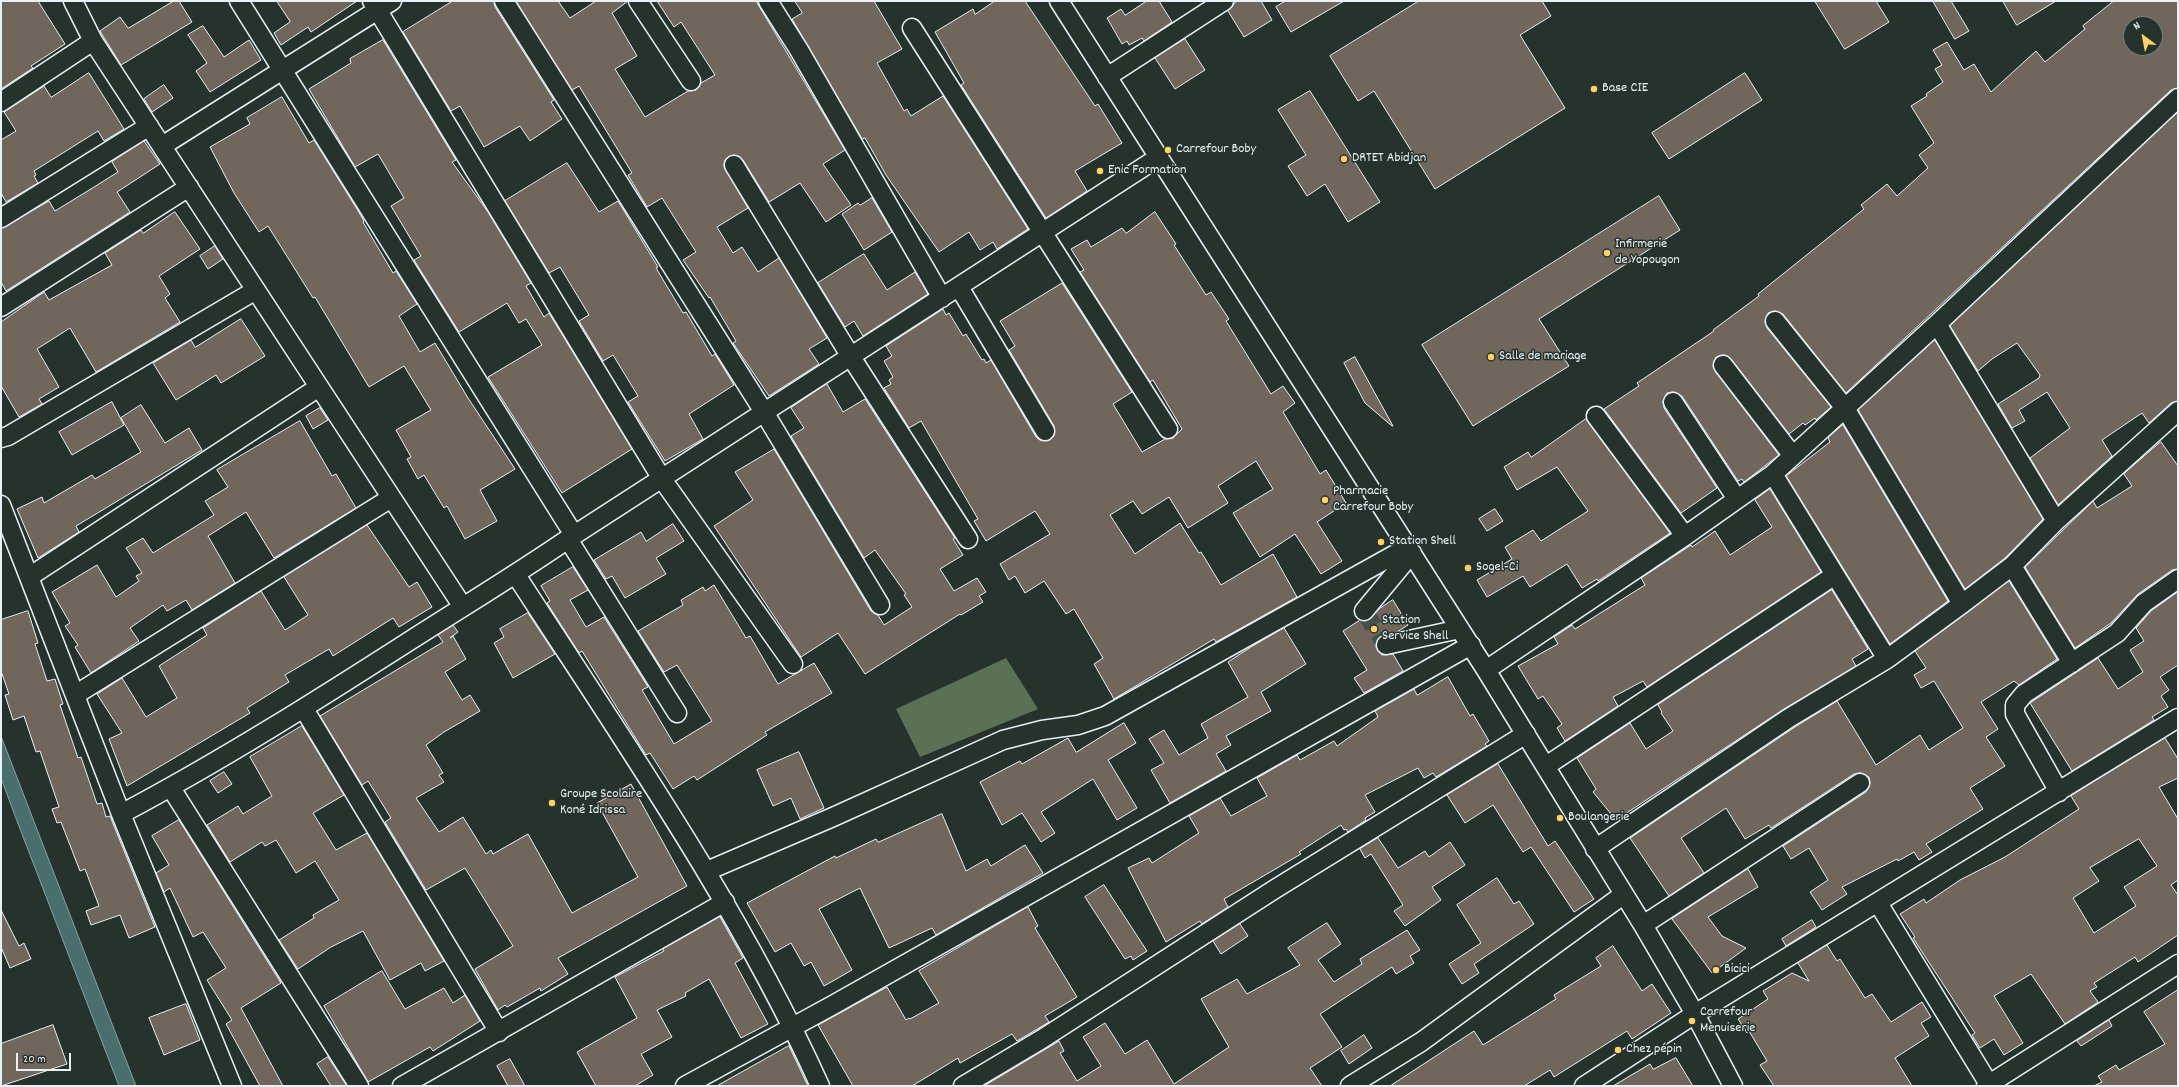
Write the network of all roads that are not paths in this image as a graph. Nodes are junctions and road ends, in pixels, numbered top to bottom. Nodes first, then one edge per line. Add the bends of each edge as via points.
1 (73, 1) edge
2 (239, 1) edge
3 (504, 1) edge
4 (638, 1) edge
5 (768, 1) edge
6 (1059, 1) edge
7 (1224, 1) edge
8 (381, 4) edge
9 (912, 28) dead end
10 (93, 41) junction
11 (281, 71) junction
12 (1107, 77) junction
13 (691, 81) dead end
14 (2178, 98) edge
15 (1, 102) edge
16 (148, 126) junction
17 (162, 146) junction
18 (1159, 157) junction
19 (734, 166) dead end
20 (188, 187) junction
21 (1, 218) edge
22 (1041, 234) junction
23 (959, 287) junction
24 (256, 290) junction
25 (942, 298) junction
26 (1, 307) edge
27 (1775, 321) dead end
28 (1937, 324) junction
29 (851, 357) junction
30 (1723, 365) dead end
31 (319, 387) junction
32 (1673, 402) dead end
33 (1845, 408) junction
34 (2178, 411) edge
35 (764, 412) junction
36 (1596, 416) dead end
37 (1168, 429) dead end
38 (1045, 431) dead end
39 (1, 438) edge
40 (1792, 456) junction
41 (1773, 474) junction
42 (662, 479) junction
43 (391, 498) junction
44 (1737, 499) junction
45 (1, 505) edge
46 (2056, 521) junction
47 (1685, 536) junction
48 (571, 537) junction
49 (968, 539) dead end
50 (1410, 550) junction
51 (2012, 566) junction
52 (516, 575) junction
53 (1835, 575) junction
54 (29, 577) junction
55 (2178, 579) edge
56 (1962, 604) junction
57 (880, 605) dead end
58 (463, 607) junction
59 (1364, 610) dead end
60 (1460, 630) junction
61 (1386, 645) dead end
62 (1470, 645) junction
63 (1887, 659) junction
64 (2072, 663) junction
65 (794, 664) dead end
66 (1486, 670) junction
67 (75, 696) junction
68 (304, 708) junction
69 (677, 713) dead end
70 (2178, 718) edge
71 (1526, 734) junction
72 (1546, 766) junction
73 (1860, 783) dead end
74 (171, 788) junction
75 (2059, 792) junction
76 (121, 814) junction
77 (1595, 849) junction
78 (706, 871) junction
79 (1624, 895) junction
80 (725, 902) junction
81 (1878, 903) junction
82 (1643, 926) junction
83 (2178, 964) edge
84 (1695, 1014) junction
85 (793, 1027) junction
86 (499, 1032) junction
87 (1988, 1085) edge
88 (232, 1086) edge
89 (359, 1086) edge
90 (402, 1086) edge
91 (685, 1086) edge
92 (820, 1086) edge
93 (963, 1086) edge
94 (1350, 1086) edge
95 (1584, 1086) edge
96 (1733, 1086) edge

1 - 10 street
2 - 11 street
3 - 35 street
4 - 13 street
5 - 25 street
6 - 12 street
7 - 12 street
8 - 11 street
8 - 42 street
9 - 22 street
10 - 15 street
10 - 16 street
11 - 17 street
11 - 48 street
12 - 18 street
14 - 28 street
16 - 17 street
16 - 21 street
17 - 20 street
18 - 22 street
18 - 50 street
19 - 29 street
20 - 24 street
20 - 26 street
22 - 23 street
22 - 37 street
23 - 25 street
23 - 38 street
24 - 31 street
24 - 39 street
25 - 29 street
27 - 33 street
28 - 33 street
28 - 46 street
29 - 35 street
29 - 49 street
30 - 40 street
31 - 43 street
31 - 54 street
32 - 44 street
33 - 40 street
33 - 56 street
34 - 46 street
35 - 42 street
35 - 57 street
36 - 47 street
40 - 41 street
41 - 44 street
41 - 53 street
42 - 48 street
42 - 65 street
43 - 58 street
43 - 67 street
44 - 47 street
45 - 54 street
46 - 51 street
47 - 66 street
48 - 52 street
48 - 69 street
50 - 59 street
50 - 60 street
50 - 78 street via 1105,716 1078,725 1042,730 1003,740
51 - 56 street
51 - 64 street
52 - 58 street
52 - 78 street
53 - 63 street
53 - 72 street
54 - 67 street
55 - 64 street via 2144,604 2117,633
56 - 63 street
58 - 68 street
60 - 61 street
60 - 62 street
62 - 66 street
62 - 85 street
63 - 77 street via 1789,718
64 - 75 street via 2024,694 2015,705 2015,714
66 - 71 street
67 - 76 street
68 - 74 street
68 - 86 street
70 - 75 street
71 - 72 street
71 - 93 street via 1275,889 1042,1039
72 - 77 street
73 - 82 street
74 - 76 street
74 - 89 street
75 - 81 street
76 - 88 street
77 - 79 street
78 - 80 street
79 - 82 street
79 - 94 street via 1421,1042
80 - 85 street
80 - 86 street
81 - 84 street
81 - 87 street
82 - 84 street
83 - 87 street
84 - 95 street
84 - 96 street
85 - 91 street
85 - 92 street
86 - 90 street

